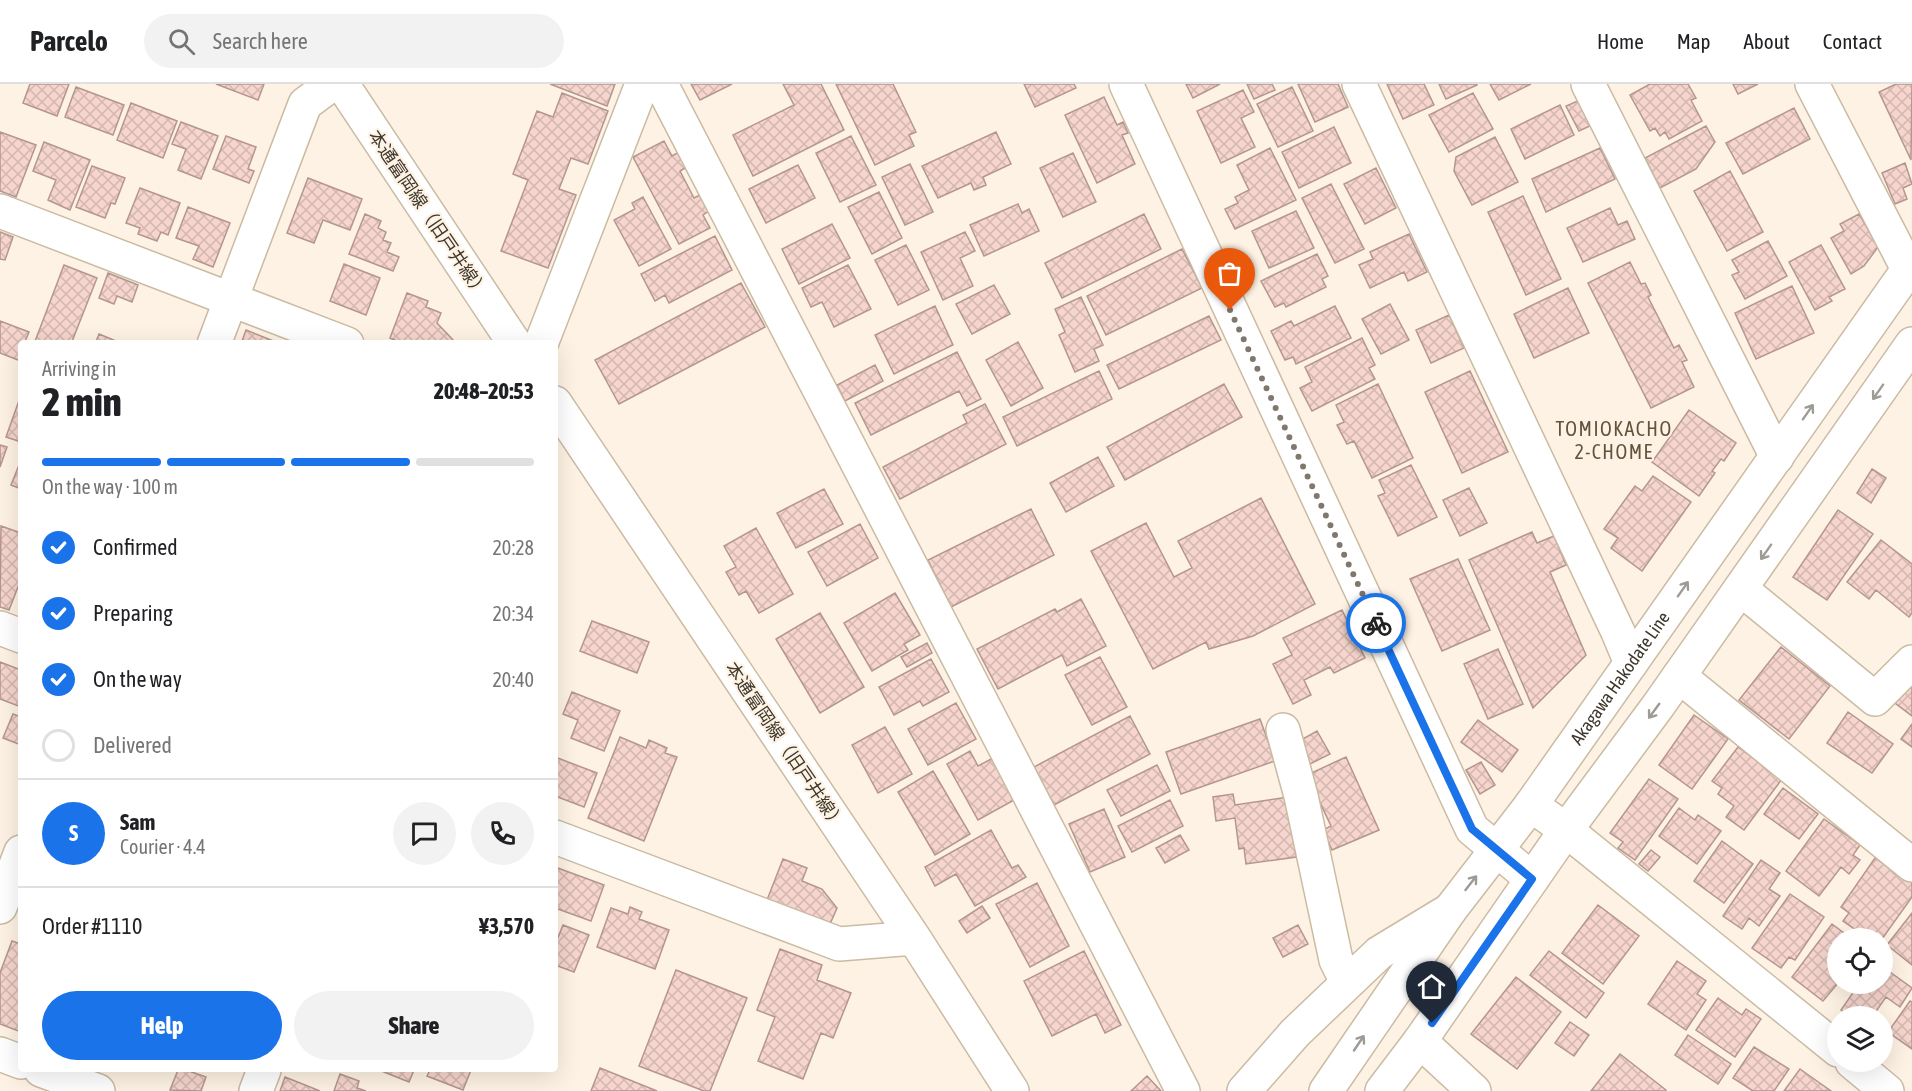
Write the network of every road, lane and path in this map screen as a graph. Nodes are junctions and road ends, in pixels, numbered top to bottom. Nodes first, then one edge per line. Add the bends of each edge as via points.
1 (332, 84) edge
2 (342, 84) edge
3 (642, 84) edge
4 (661, 84) edge
5 (1126, 84) edge
6 (1359, 84) edge
7 (1588, 84) edge
8 (1812, 84) edge
9 (0, 211) edge
10 (1910, 267) edge
11 (231, 300) junction
12 (216, 340) edge
13 (336, 340) edge
14 (512, 340) edge
15 (543, 340) edge
16 (1912, 344) edge
17 (558, 407) edge
18 (1777, 457) junction
19 (1741, 589) junction
20 (0, 628) edge
21 (18, 635) edge
22 (1912, 662) edge
23 (1631, 663) junction
24 (1679, 676) junction
25 (1283, 730) dead end
26 (1531, 805) junction
27 (1566, 830) junction
28 (558, 838) edge
29 (1497, 850) junction
30 (18, 860) edge
31 (1912, 865) edge
32 (1532, 879) junction
33 (0, 907) edge
34 (1450, 910) junction
35 (914, 938) junction
36 (1347, 982) junction
37 (1420, 1041) junction
38 (1827, 1041) edge
39 (0, 1054) edge
40 (18, 1061) edge
41 (46, 1072) edge
42 (263, 1072) edge
43 (1864, 1072) edge
44 (98, 1091) edge
45 (256, 1091) edge
46 (1012, 1091) edge
47 (1183, 1091) edge
48 (1244, 1091) edge
49 (1326, 1091) edge
50 (1382, 1091) edge
51 (1474, 1091) edge
52 (1887, 1091) edge

1 - 11 street via 305,104
2 - 14 street, 本通富岡線（旧戸井線）
3 - 15 street
4 - 47 street
5 - 29 street via 1472,829
6 - 23 street
7 - 18 street
8 - 10 street
9 - 11 street
18 -> 10 street, Akagawa Hakodate Line
11 - 12 street
11 - 13 street
16 -> 19 street
17 - 35 street, 本通富岡線（旧戸井線）
23 -> 18 street, Akagawa Hakodate Line
19 - 22 street via 1875,699
19 - 24 street
20 - 21 street
23 - 26 street, Akagawa Hakodate Line
24 -> 27 street
24 - 31 street
25 - 36 street via 1336,960
26 - 27 street
26 - 29 street, Akagawa Hakodate Line
27 - 32 street
27 - 38 street
28 - 35 street via 839,944
29 - 32 street
34 -> 29 street, Akagawa Hakodate Line
30 - 33 street
32 - 37 street
34 - 36 street via 1379,953
49 -> 34 street, Akagawa Hakodate Line
35 - 46 street, 本通富岡線（旧戸井線）
36 - 48 street
37 - 50 street
37 - 51 street
39 - 40 street
41 - 44 street
42 - 45 street
43 - 52 street

